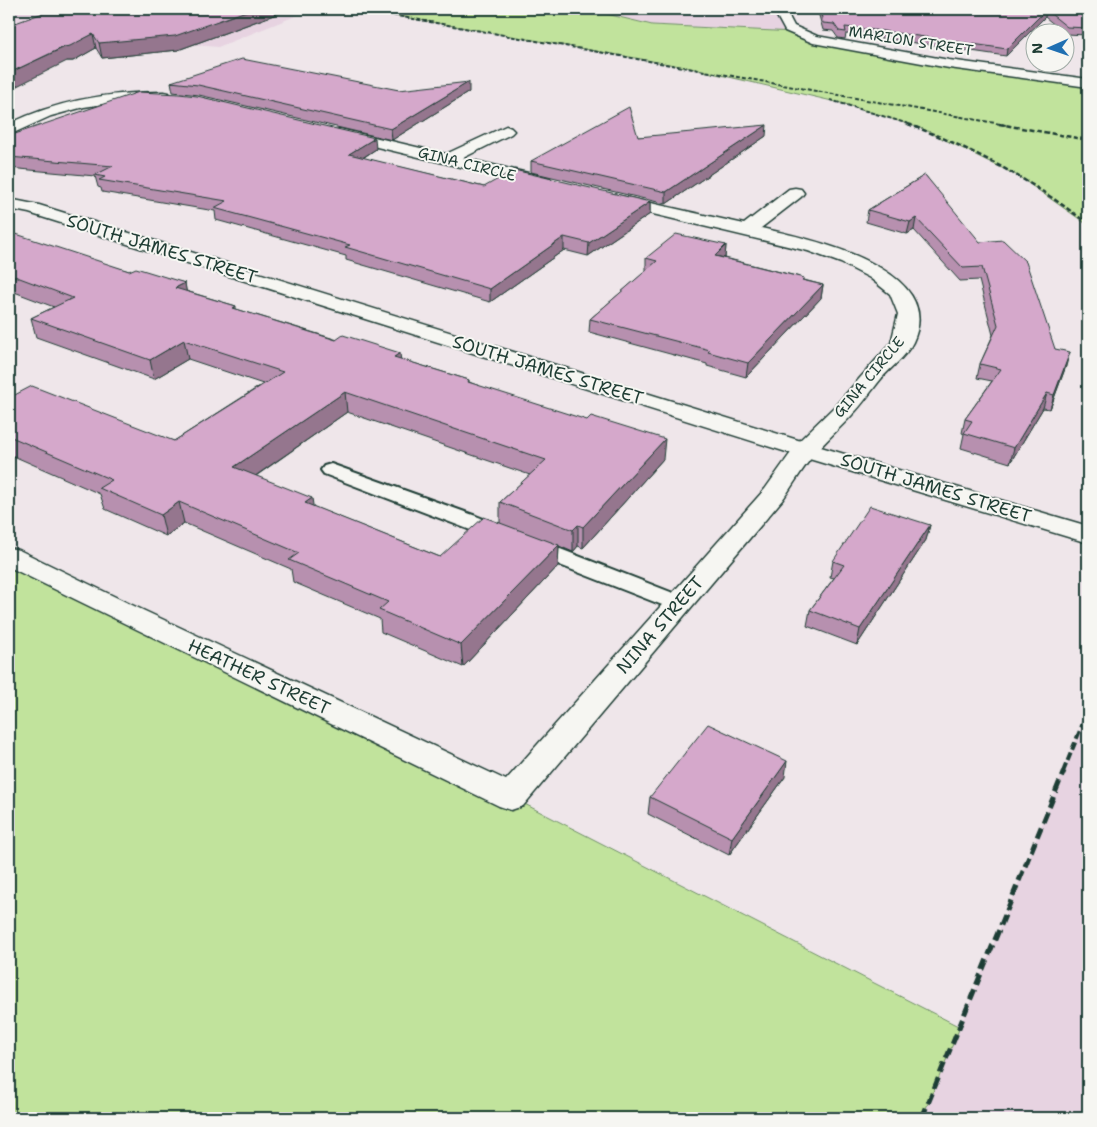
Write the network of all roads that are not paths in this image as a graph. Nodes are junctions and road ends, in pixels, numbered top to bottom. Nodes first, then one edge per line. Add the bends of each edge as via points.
1 (779, 9) edge
2 (1088, 83) edge
3 (178, 98) edge
4 (9, 130) edge
5 (325, 130) edge
6 (506, 131) dead end
7 (449, 159) junction
8 (564, 187) edge
9 (795, 193) dead end
10 (603, 197) edge
11 (9, 204) edge
12 (746, 230) junction
13 (805, 450) junction
14 (331, 470) dead end
15 (1088, 535) edge
16 (9, 556) edge
17 (678, 604) junction
18 (511, 797) joint

1 - 2 street, MARION STREET via 789,28 813,39 881,53
3 - 4 street via 117,97 76,104 31,118
5 - 7 street, GINA CIRCLE
6 - 7 street
7 - 8 street, GINA CIRCLE
9 - 12 street
10 - 12 street, GINA CIRCLE
11 - 13 street, SOUTH JAMES STREET via 34,209
12 - 13 street, GINA CIRCLE via 817,247 850,259 889,282 908,311 908,326 902,342
13 - 15 street, SOUTH JAMES STREET
13 - 17 street, NINA STREET via 774,494
14 - 17 lane
16 - 18 street, HEATHER STREET
17 - 18 street, NINA STREET

